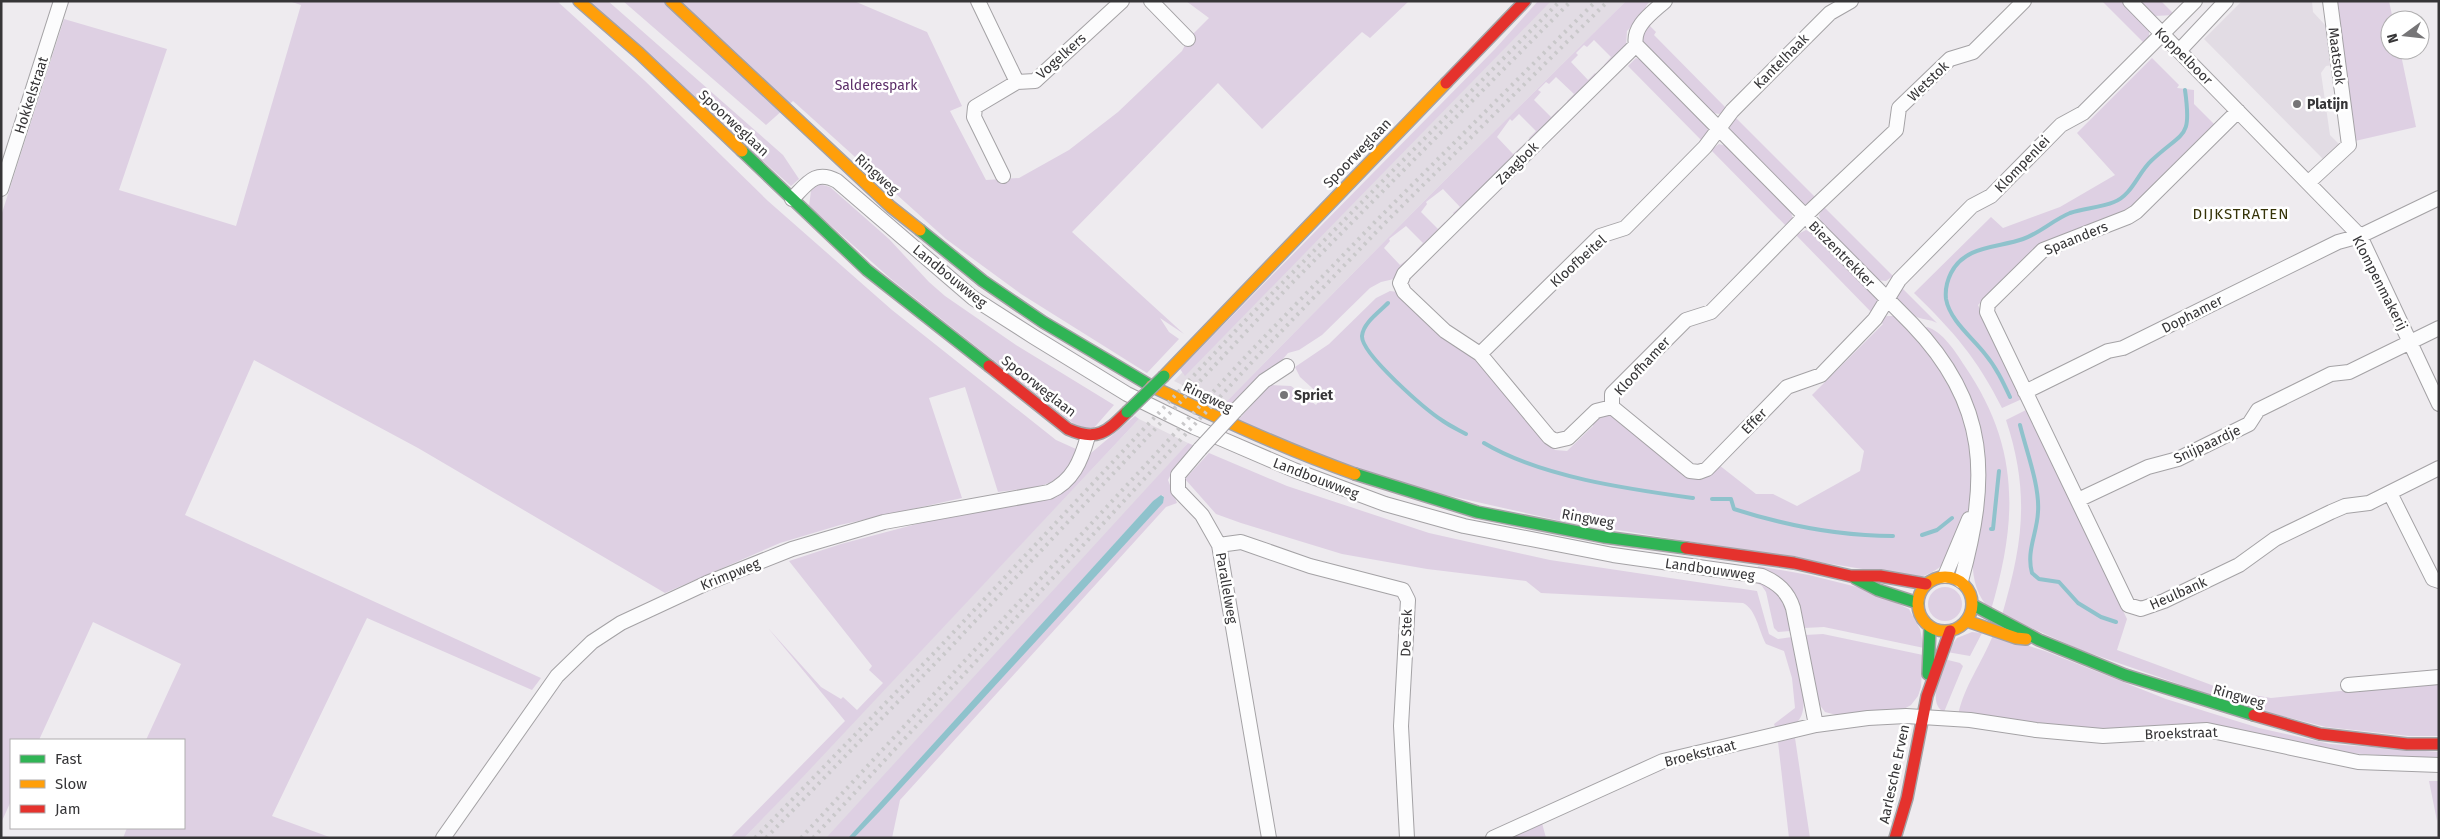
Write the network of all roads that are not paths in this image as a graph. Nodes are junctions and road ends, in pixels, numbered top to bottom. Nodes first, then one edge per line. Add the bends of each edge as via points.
1 (61, 1) edge
2 (579, 1) edge
3 (670, 1) edge
4 (978, 1) edge
5 (1122, 1) edge
6 (1151, 1) edge
7 (1525, 1) edge
8 (1665, 1) edge
9 (1851, 1) edge
10 (2024, 1) edge
11 (2130, 1) edge
12 (2195, 1) edge
13 (2226, 1) edge
14 (2330, 1) edge
15 (2162, 34) junction
16 (1188, 39) dead end
17 (1636, 45) junction
18 (2179, 51) junction
19 (1017, 82) junction
20 (2238, 111) junction
21 (1718, 129) junction
22 (1003, 176) dead end
23 (2308, 182) junction
24 (1, 189) edge
25 (2439, 198) edge
26 (792, 199) junction
27 (1805, 216) junction
28 (2360, 236) junction
29 (1400, 283) joint
30 (1887, 299) junction
31 (2439, 328) edge
32 (2410, 342) junction
33 (1480, 354) junction
34 (1286, 366) dead end
35 (2025, 392) junction
36 (2439, 404) edge
37 (1612, 408) junction
38 (1088, 436) junction
39 (2439, 468) edge
40 (2390, 493) junction
41 (1977, 500) junction
42 (2078, 500) junction
43 (1219, 545) junction
44 (1851, 576) junction
45 (1945, 576) junction
46 (2439, 581) edge
47 (1961, 582) junction
48 (1926, 584) junction
49 (1918, 603) junction
50 (1973, 605) junction
51 (1967, 621) junction
52 (1930, 627) junction
53 (1950, 631) junction
54 (2039, 640) junction
55 (2439, 677) edge
56 (2348, 685) dead end
57 (1926, 696) junction
58 (1921, 717) junction
59 (1816, 725) junction
60 (2439, 744) edge
61 (2439, 765) edge
62 (443, 838) edge
63 (1269, 838) edge
64 (1406, 838) edge
65 (1493, 838) edge
66 (1895, 838) edge

1 - 24 street, Hokkelstraat
2 - 26 main road, Spoorweglaan via 639,53
3 - 44 main road, Ringweg via 891,206 983,280 1043,322 1140,381 1301,455 1477,512 1604,536 1794,563
4 - 19 street, Vogelkers
5 - 19 street, Vogelkers via 1035,81
6 - 16 street
7 - 38 main road, Spoorweglaan, bridge via 1164,376 1108,431
8 - 17 street via 1638,28 1634,36
9 - 21 street, Kantelhaak via 1830,13
10 - 27 street, Wetstok via 1973,52 1950,59 1899,108 1896,130
11 - 15 street, Koppelboor
12 - 15 street, Klompenlei
13 - 18 street
14 - 23 street, Maatstok via 2349,145
15 - 18 street, Koppelboor
15 - 30 street, Klompenlei via 2082,113 2061,125 1991,196 1972,206 1899,280
17 - 21 street, Biezentrekker
17 - 29 street, Zaagbok via 1404,274
18 - 20 street, Koppelboor
19 - 22 street via 975,107 974,117
20 - 23 street, Klompenmakerij
20 - 35 street, Spaanders via 2136,212 2043,250 1988,304 1987,312
21 - 27 street, Biezentrekker
21 - 33 street, Kloofbeitel via 1705,147 1624,228 1600,236
23 - 28 street, Klompenmakerij
25 - 28 street, Dophamer
26 - 38 main road, Spoorweglaan via 867,270 1068,429
26 - 59 street, Landbouwweg via 819,175 828,176 973,298 1034,337 1127,394 1294,470 1385,504 1464,526 1543,543 1762,576 1774,581 1785,592 1793,608
27 - 30 street, Biezentrekker
27 - 37 street, Kloofhamer via 1711,312 1686,320 1612,394
28 - 32 street, Klompenmakerij
28 - 35 street, Dophamer via 2338,242 2132,344 2108,352
29 - 33 street, Kloofhamer via 1404,292 1445,331
30 - 37 street, Effer via 1875,319 1821,375 1788,387 1707,469 1690,471
30 - 41 street, Biezentrekker via 1933,346 1961,391 1978,451
31 - 32 street, Snijpaardje
32 - 36 street, Klompenmakerij
32 - 42 street, Snijpaardje via 2349,372 2331,374 2258,410 2249,424
33 - 37 street, Kloofhamer via 1555,441 1568,438 1596,411
34 - 43 street, Parallelweg, bridge via 1264,381 1178,475 1178,490 1202,515
35 - 42 street, Heulbank
38 - 62 street, Krimpweg via 1075,471 1061,487 1049,492 884,522 792,548 621,623 592,642 557,676
39 - 40 street, Heulbank
40 - 42 street, Heulbank via 2369,503 2345,506 2331,512 2275,539 2239,565 2140,609 2128,606
40 - 46 street via 2433,579
41 - 45 street, Biezentrekker
41 - 47 street, Biezentrekker via 1971,545
43 - 63 street, Parallelweg
43 - 64 street, De Stek via 1241,542 1310,566 1403,590 1408,600 1401,726
44 - 48 main road, Ringweg via 1880,576
44 - 49 main road, Ringweg via 1878,590
45 - 47 main road
45 - 48 main road
47 - 50 main road via 1968,588
48 - 49 main road
49 - 52 main road via 1921,618
50 - 51 main road
50 - 54 main road, Ringweg via 2018,626
51 - 53 main road
51 - 54 main road, Ringweg via 2016,638
52 - 53 main road
52 - 57 main road
53 - 57 main road
54 - 60 main road, Ringweg via 2125,676 2320,734 2407,744
55 - 56 street
57 - 58 main road
58 - 59 street, Broekstraat via 1868,718
58 - 61 street, Broekstraat via 2103,736 2207,730 2358,762
58 - 66 main road, Aarlesche Erven via 1907,798
59 - 65 street, Broekstraat via 1663,761

